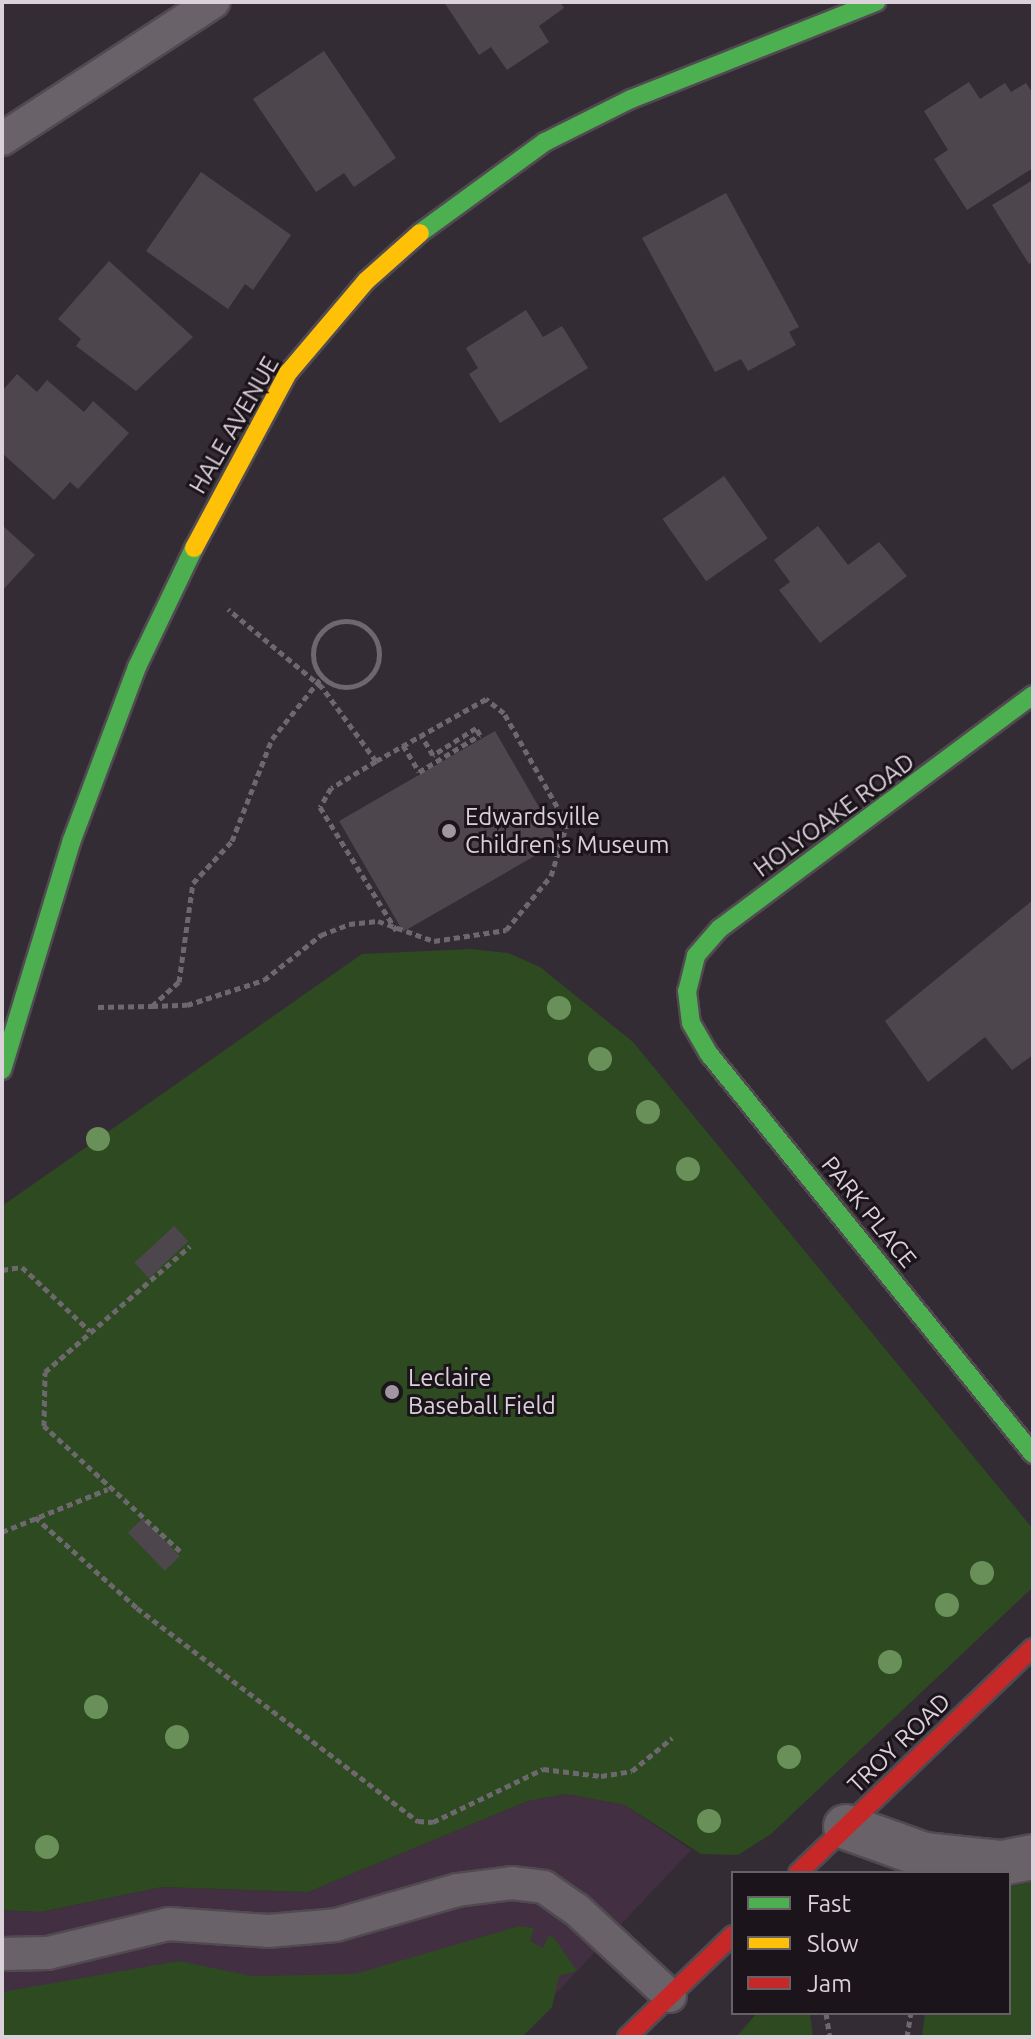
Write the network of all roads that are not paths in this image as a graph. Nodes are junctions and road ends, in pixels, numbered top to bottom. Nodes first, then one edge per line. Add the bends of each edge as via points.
1 (213, 2) edge
2 (876, 2) edge
3 (2, 139) edge
4 (1033, 695) edge
5 (687, 991) joint
6 (2, 1070) edge
7 (1033, 1454) edge
8 (1033, 1648) edge
9 (846, 1827) junction
10 (1033, 1857) edge
11 (800, 1871) edge
12 (731, 1937) edge
13 (2, 1954) edge
14 (670, 1996) junction
15 (627, 2037) edge

1 - 3 lane
2 - 6 street, HALE AVENUE via 631,99 545,142 451,205 366,281 288,373 216,501 137,667 72,840
4 - 5 street, HOLYOAKE ROAD via 720,928 696,956
5 - 7 street, PARK PLACE via 691,1023 709,1054
8 - 9 street, TROY ROAD
9 - 10 street via 924,1855 1002,1863
9 - 11 street, TROY ROAD
12 - 14 street
13 - 14 lane via 48,1953 169,1924 268,1931 336,1925 457,1890 544,1887
14 - 15 street

